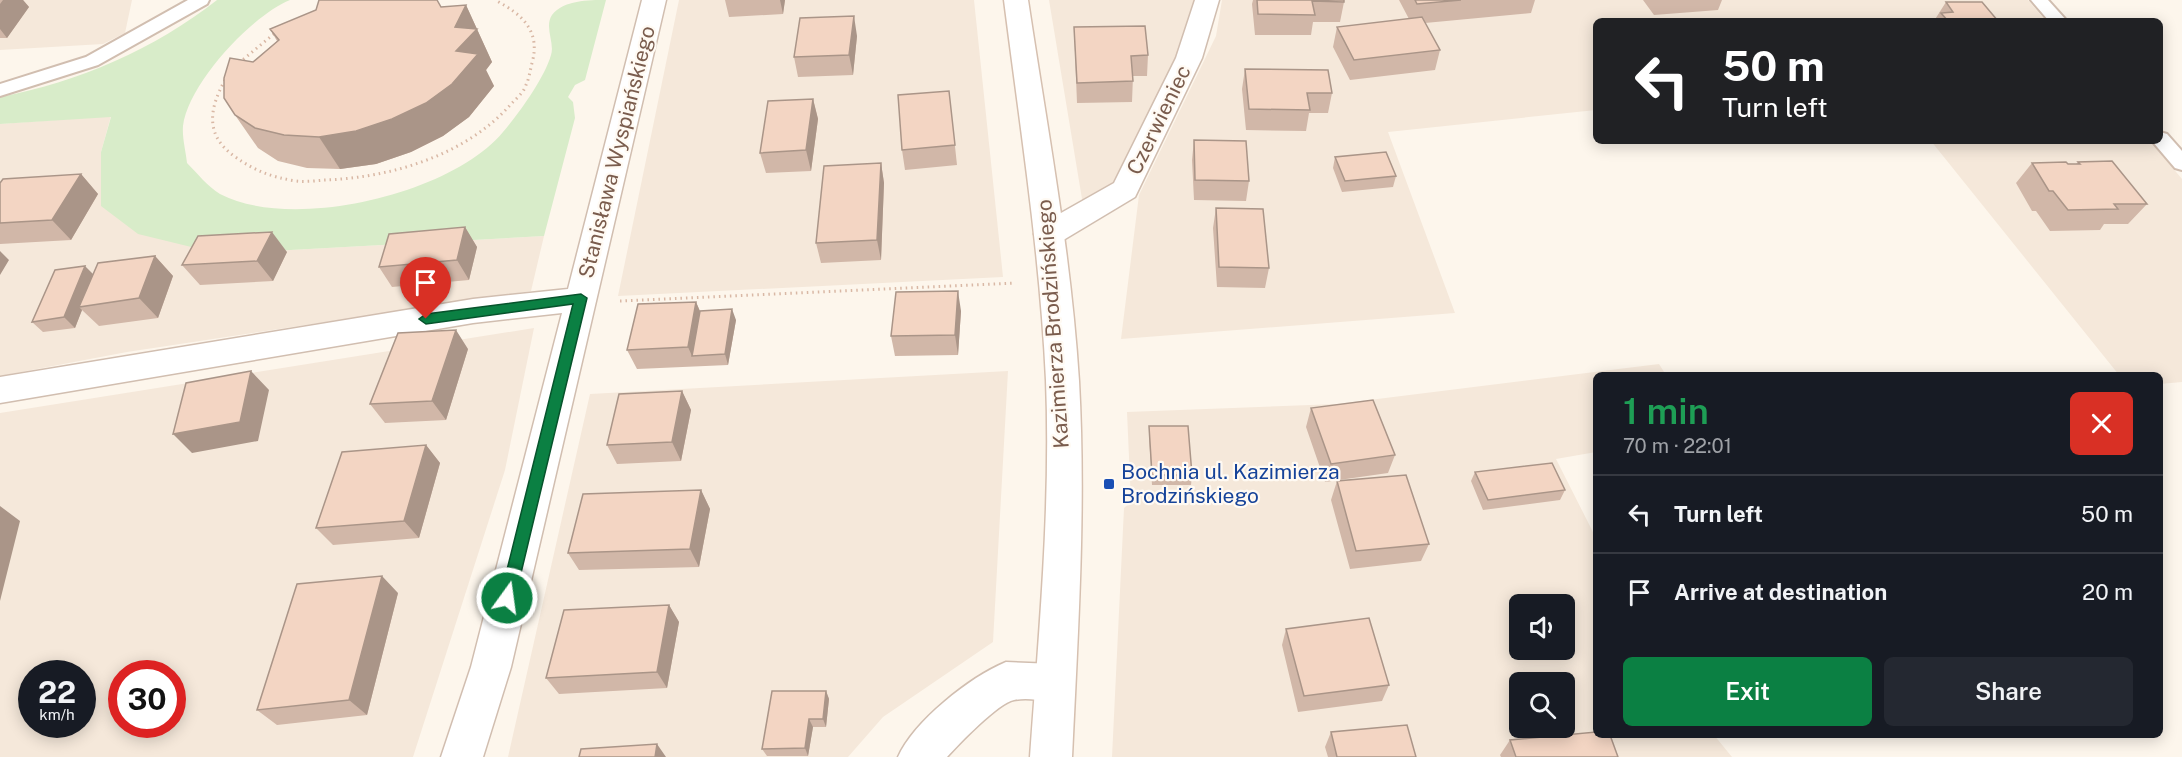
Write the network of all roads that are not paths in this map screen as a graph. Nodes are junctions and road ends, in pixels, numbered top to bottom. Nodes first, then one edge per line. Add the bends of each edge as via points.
1 (201, 0) edge
2 (654, 0) edge
3 (1016, 0) edge
4 (1207, 0) edge
5 (2039, 0) edge
6 (2055, 18) edge
7 (0, 90) edge
8 (2163, 141) edge
9 (2182, 163) edge
10 (1049, 234) junction
11 (581, 298) junction
12 (0, 390) edge
13 (1055, 683) junction
14 (462, 757) edge
15 (919, 757) edge
16 (1051, 757) edge

1 - 7 lane via 92,61
2 - 11 street, Stanisława Wyspiańskiego
3 - 10 street, Kazimierza Brodzińskiego
4 - 10 street, Czerwieniec via 1189,58 1125,190
5 - 6 lane
8 - 9 lane
10 - 13 street, Kazimierza Brodzińskiego via 1062,379 1064,480
11 - 12 street via 473,311
11 - 14 street, Stanisława Wyspiańskiego via 490,667
13 - 15 street via 1006,681 959,715
13 - 16 street, Kazimierza Brodzińskiego

